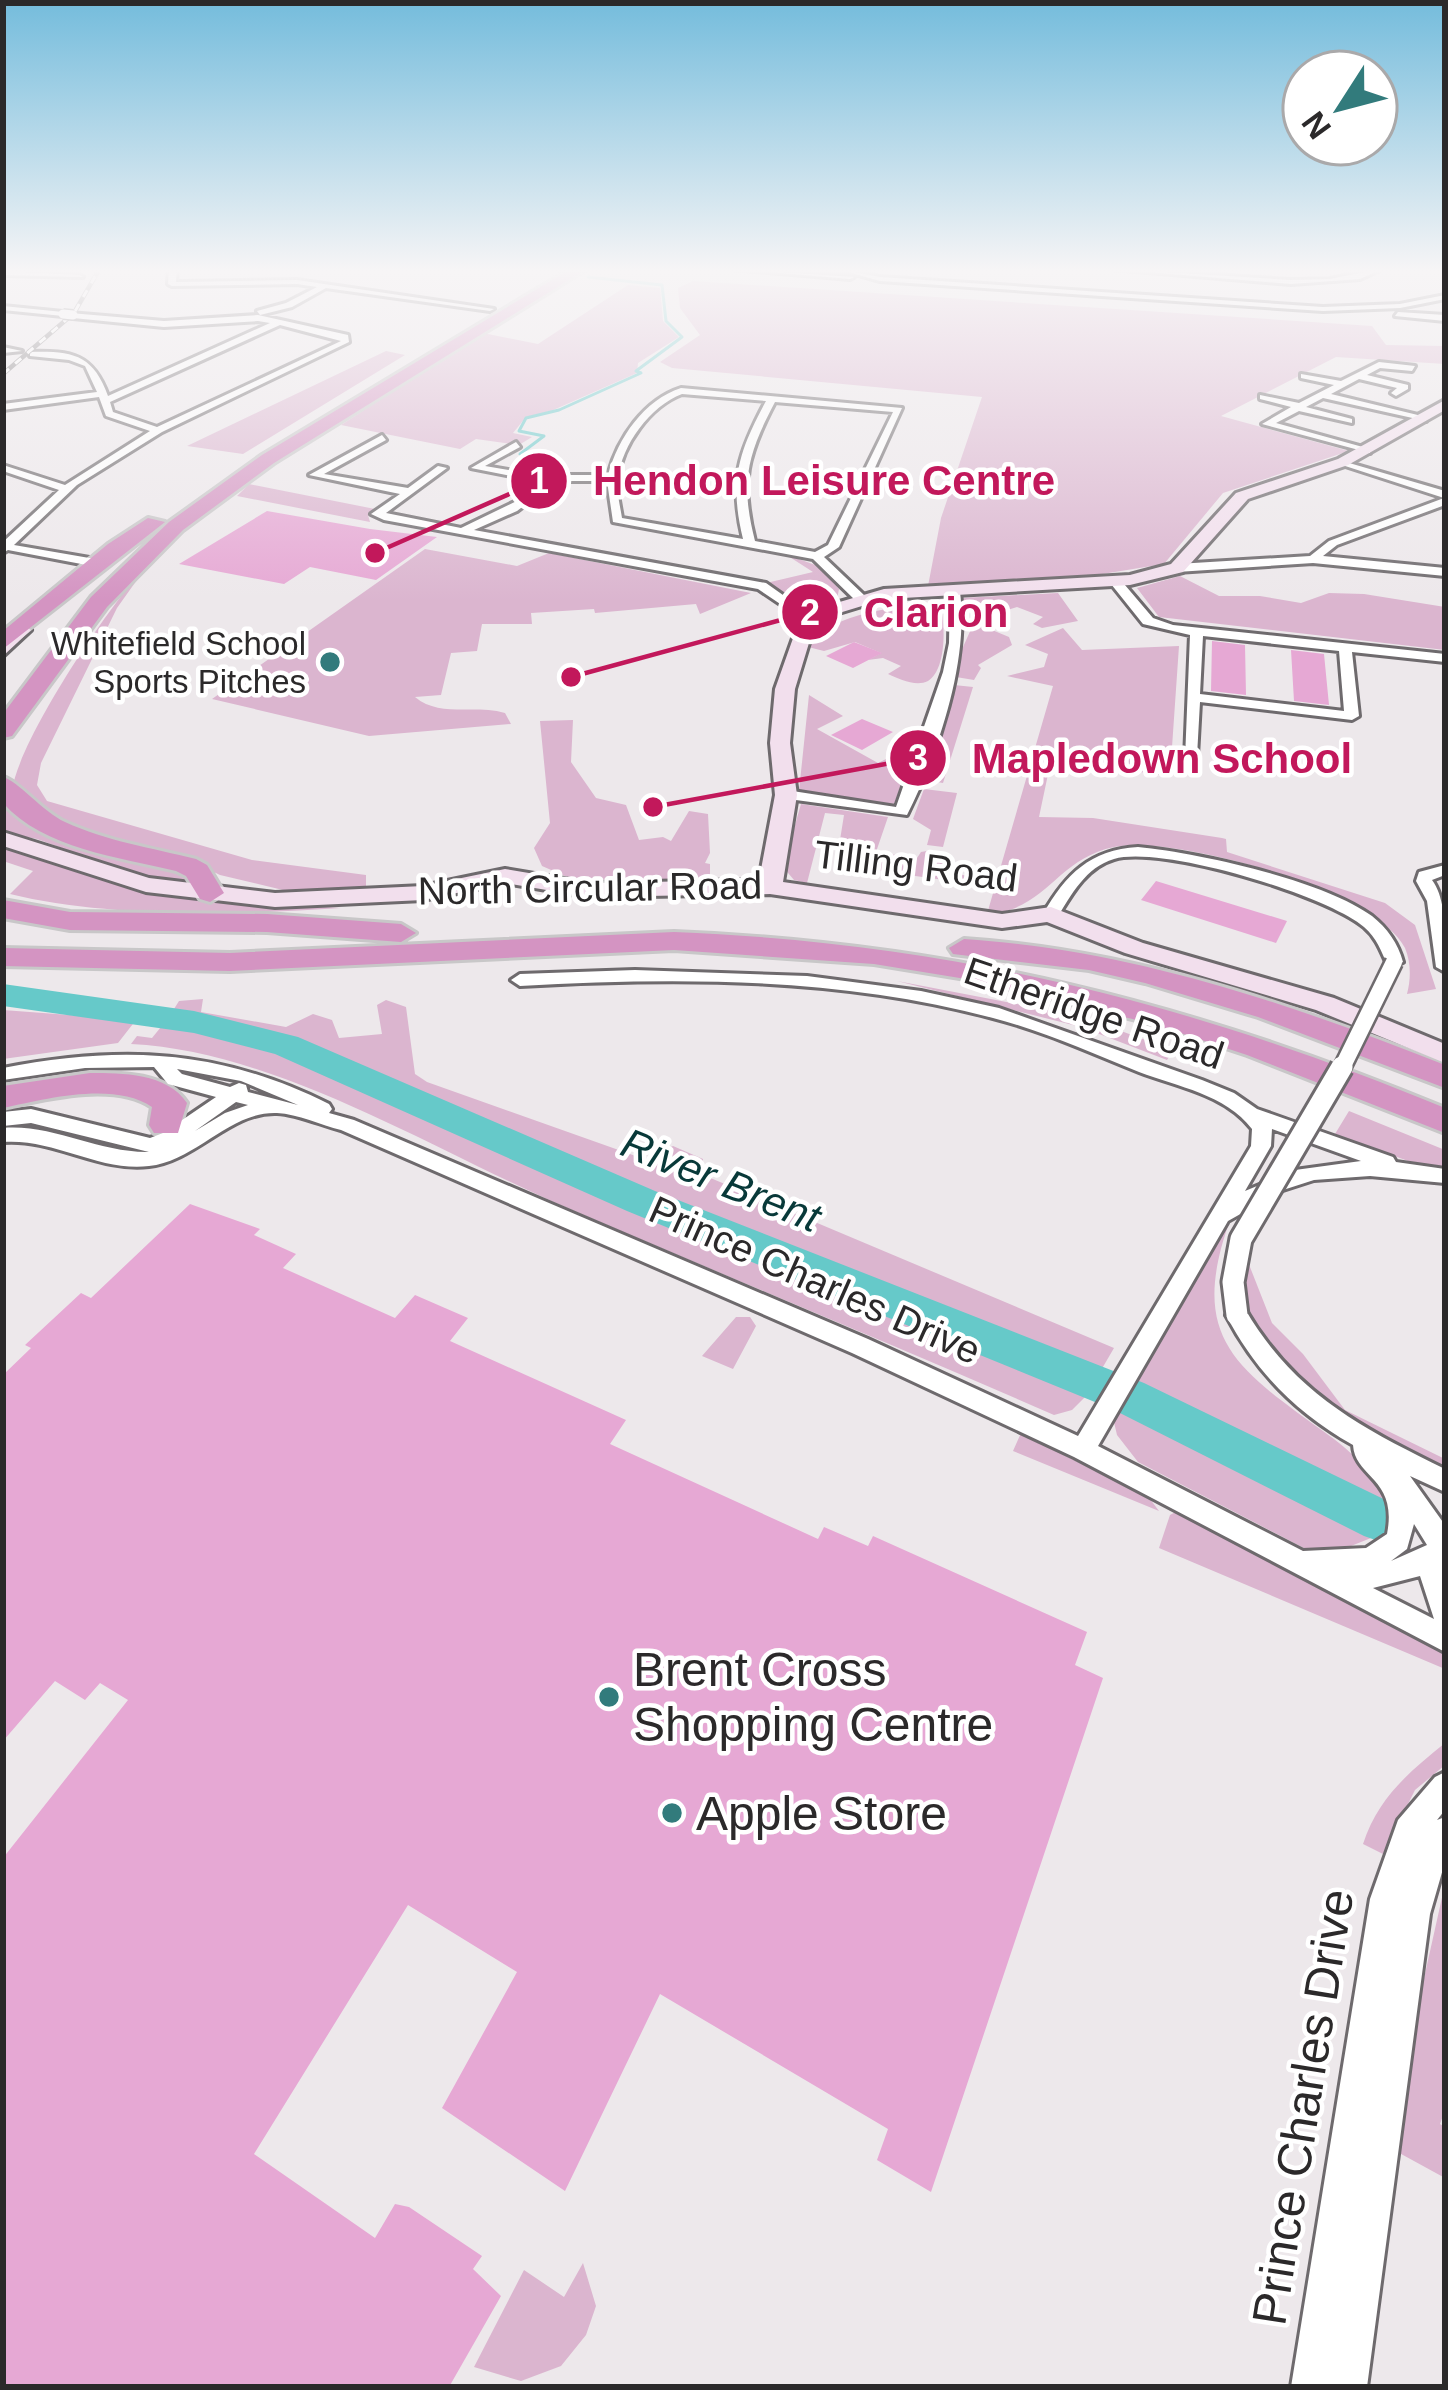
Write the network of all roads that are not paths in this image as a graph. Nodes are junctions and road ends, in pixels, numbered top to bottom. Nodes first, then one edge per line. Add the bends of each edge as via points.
1 (100, 380) edge
2 (145, 380) edge
3 (272, 380) edge
4 (376, 380) edge
5 (400, 380) edge
6 (1319, 380) edge
7 (1351, 380) edge
8 (1373, 380) edge
9 (1341, 385) junction
10 (1396, 393) dead end
11 (1322, 395) junction
12 (104, 397) junction
13 (1263, 397) dead end
14 (772, 399) junction
15 (1445, 404) edge
16 (3, 407) edge
17 (1299, 407) junction
18 (1423, 419) junction
19 (1348, 421) dead end
20 (158, 430) junction
21 (382, 438) dead end
22 (516, 445) dead end
23 (1366, 451) junction
24 (1343, 462) junction
25 (3, 467) edge
26 (442, 468) dead end
27 (612, 478) junction
28 (66, 489) junction
29 (410, 492) junction
30 (529, 498) dead end
31 (1445, 498) edge
32 (177, 508) junction
33 (461, 532) junction
34 (749, 542) junction
35 (4, 547) edge
36 (833, 548) junction
37 (817, 556) junction
38 (1313, 559) junction
39 (97, 563) junction
40 (1177, 568) junction
41 (1445, 572) edge
42 (1115, 581) junction
43 (862, 591) junction
44 (954, 592) junction
45 (808, 617) junction
46 (1201, 633) junction
47 (8, 638) edge
48 (1345, 648) junction
49 (1445, 658) edge
50 (1193, 697) junction
51 (3, 703) edge
52 (4, 755) edge
53 (1190, 756) dead end
54 (3, 785) edge
55 (786, 795) junction
56 (3, 839) edge
57 (1445, 870) edge
58 (1427, 885) junction
59 (770, 887) junction
60 (210, 893) junction
61 (1445, 894) edge
62 (3, 909) edge
63 (1051, 914) junction
64 (3, 933) edge
65 (398, 944) junction
66 (3, 957) edge
67 (960, 957) junction
68 (1445, 967) edge
69 (3, 975) edge
70 (520, 980) dead end
71 (1166, 1005) junction
72 (1380, 1025) junction
73 (1445, 1034) edge
74 (1445, 1054) edge
75 (180, 1072) junction
76 (3, 1074) edge
77 (1445, 1077) edge
78 (73, 1085) junction
79 (276, 1086) junction
80 (236, 1093) junction
81 (3, 1096) edge
82 (1445, 1098) edge
83 (285, 1108) junction
84 (1251, 1114) junction
85 (3, 1119) edge
86 (1445, 1121) edge
87 (166, 1125) junction
88 (347, 1125) junction
89 (211, 1126) junction
90 (3, 1135) edge
91 (126, 1140) junction
92 (1445, 1143) edge
93 (1409, 1170) junction
94 (1445, 1176) edge
95 (1219, 1216) junction
96 (1346, 1432) junction
97 (1083, 1450) junction
98 (1383, 1467) junction
99 (1445, 1481) edge
100 (1441, 1545) edge
101 (1297, 1562) junction
102 (1445, 1612) edge
103 (1445, 1639) edge
104 (1445, 1787) edge
105 (1445, 1832) edge
106 (1310, 2387) edge
107 (1348, 2387) edge

1 - 12 street
2 - 12 street
3 - 20 street
4 - 32 highway
5 - 52 highway via 226,487 156,543 99,602
6 - 9 street
7 - 9 street
8 - 10 street via 1405,387
9 - 11 street
11 - 17 street
11 - 18 street
12 - 16 street
12 - 20 street via 116,419
13 - 17 street
14 - 27 street via 667,394 634,432
14 - 34 street via 737,477
14 - 36 street via 898,410
15 - 18 street
17 - 19 street
17 - 23 street via 1267,424
18 - 23 street
20 - 28 street
21 - 29 street via 314,475
22 - 27 street via 476,468
23 - 24 street
24 - 31 street
24 - 40 street via 1242,496
25 - 28 street
26 - 29 street
27 - 34 street via 620,521
28 - 35 street
29 - 33 street via 377,514
30 - 33 street
31 - 38 street via 1333,542
32 - 39 highway
32 - 51 highway via 92,586
33 - 45 street via 762,586
34 - 37 street
35 - 39 street
36 - 37 street
36 - 43 street
37 - 43 street
38 - 40 street
38 - 41 street
39 - 47 highway
40 - 42 street
42 - 44 street
42 - 46 street via 1148,621
43 - 44 street
43 - 45 street
44 - 55 street via 958,620 937,718 902,812
45 - 55 street via 785,689
46 - 48 street
46 - 50 street
48 - 49 street
48 - 50 street via 1352,716
50 - 53 street
54 - 60 highway via 45,823 186,866
55 - 59 street
56 - 60 street, Tilling Road via 146,885
57 - 58 street via 1425,874
58 - 61 street
58 - 68 street
59 - 60 street, Tilling Road via 588,890 506,876 325,900
59 - 63 street, Tilling Road via 1002,921
62 - 65 highway via 98,922 267,923
63 - 72 street, Tilling Road via 1083,932
63 - 96 street, bridge via 1076,876 1102,858 1138,851 1177,855 1356,914 1382,935 1394,962 1364,1031 1241,1239 1234,1265 1237,1315 1257,1352 1284,1385
64 - 65 highway, North Circular Road
65 - 66 highway, North Circular Road via 214,964
65 - 67 highway, North Circular Road via 708,942
65 - 69 highway via 296,974 112,981
67 - 71 highway, North Circular Road
67 - 77 highway via 1108,962 1310,1024
67 - 92 highway via 998,984 1265,1070
70 - 84 street, Etheridge Road via 693,974 867,987 1044,1028
71 - 82 highway via 1279,1031
71 - 86 highway
72 - 73 street, Tilling Road
72 - 74 street, Tilling Road
75 - 76 street, Prince Charles Drive via 89,1060
75 - 78 highway
75 - 79 street via 247,1072
75 - 80 street, Prince Charles Drive
75 - 87 street via 190,1106
78 - 81 highway
78 - 87 highway via 162,1095 172,1108
79 - 80 street
79 - 88 street
80 - 83 street, Prince Charles Drive
80 - 89 street
80 - 91 street via 160,1142
83 - 88 street, Prince Charles Drive
83 - 89 street, Prince Charles Drive via 241,1112
84 - 93 street
84 - 95 street, Etheridge Road via 1262,1128 1261,1145
85 - 91 street via 31,1116
87 - 91 street
88 - 97 street, Prince Charles Drive
89 - 90 street, Prince Charles Drive via 175,1153 146,1160
93 - 94 street
93 - 95 street via 1291,1178
95 - 97 street, Etheridge Road
96 - 98 street
96 - 99 street
97 - 101 street, Prince Charles Drive
98 - 100 street
98 - 101 street via 1404,1503 1398,1541 1352,1564
100 - 101 street, Prince Charles Drive via 1401,1571 1356,1577
100 - 102 street via 1433,1579
101 - 103 street, Prince Charles Drive
104 - 106 street, Prince Charles Drive via 1409,1831 1387,1899
105 - 107 street, Prince Charles Drive via 1417,1902

